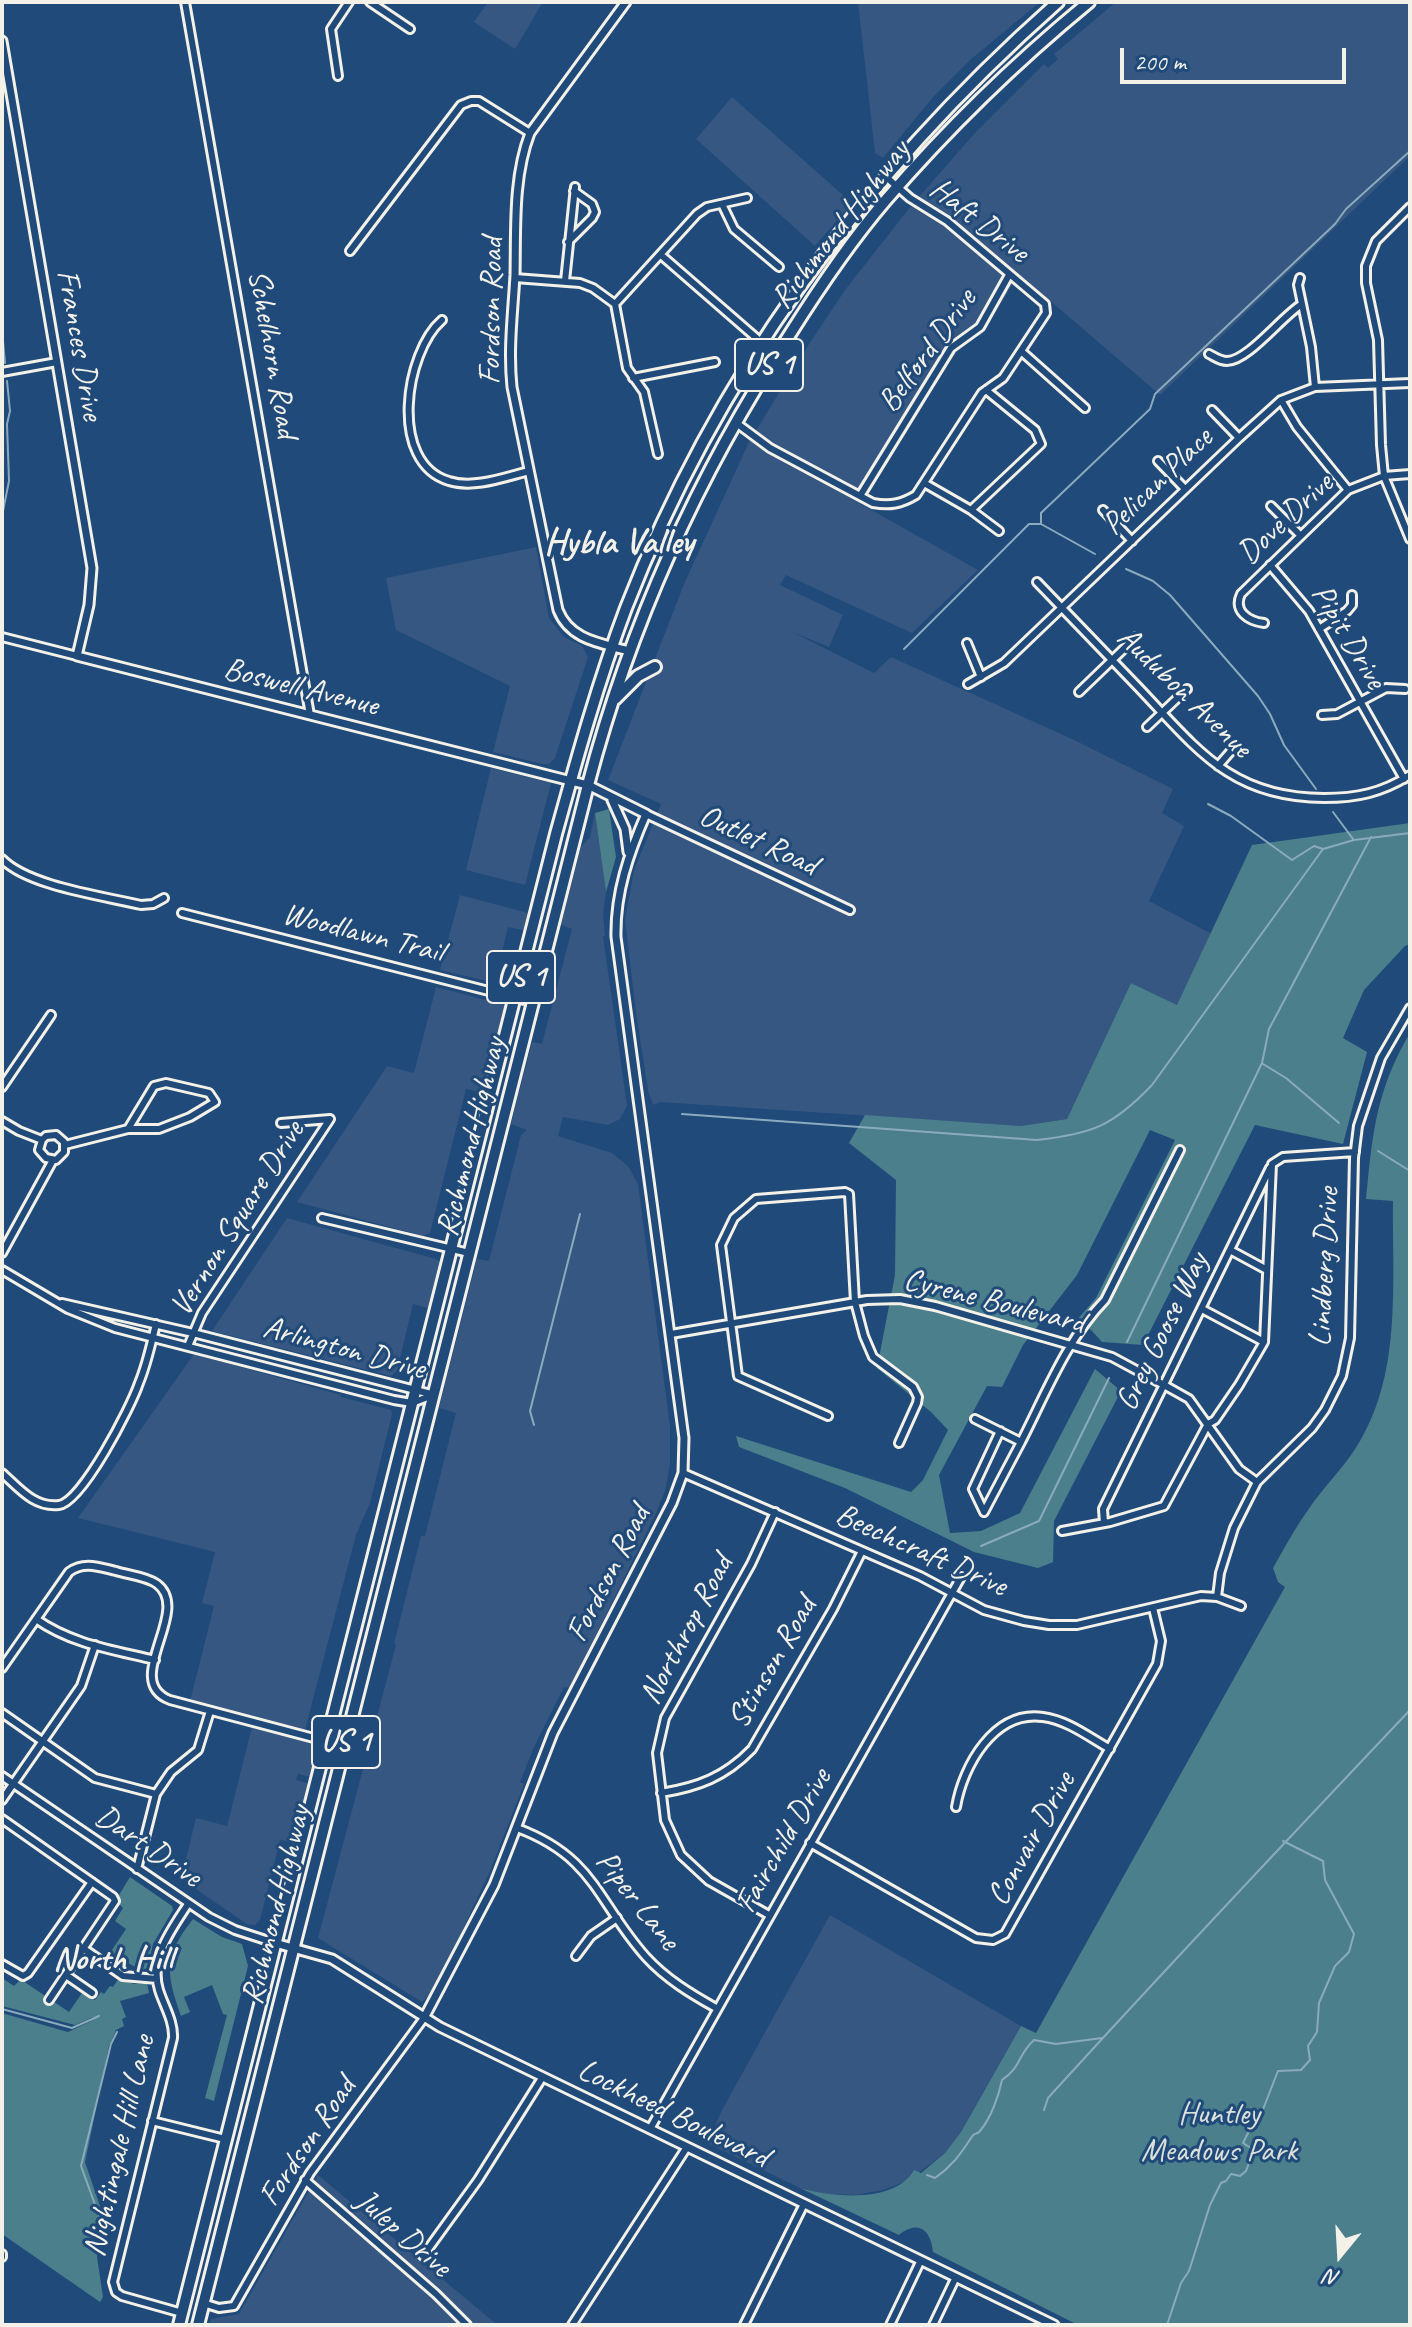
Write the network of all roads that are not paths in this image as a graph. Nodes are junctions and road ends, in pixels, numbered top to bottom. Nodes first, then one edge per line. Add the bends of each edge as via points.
1 (185, 2) edge
2 (349, 2) edge
3 (370, 2) edge
4 (626, 2) edge
5 (1058, 2) edge
6 (1089, 2) edge
7 (410, 29) dead end
8 (2, 41) edge
9 (338, 76) dead end
10 (530, 133) junction
11 (885, 176) junction
12 (898, 187) junction
13 (747, 198) dead end
14 (722, 204) junction
15 (1410, 207) edge
16 (1403, 213) junction
17 (1410, 220) edge
18 (568, 242) junction
19 (350, 251) dead end
20 (661, 255) junction
21 (779, 267) dead end
22 (1009, 275) junction
23 (515, 278) junction
24 (1300, 278) dead end
25 (565, 281) junction
26 (615, 304) junction
27 (1302, 304) junction
28 (442, 320) dead end
29 (761, 342) junction
30 (1021, 351) junction
31 (1209, 354) dead end
32 (57, 362) junction
33 (715, 362) dead end
34 (2, 372) edge
35 (633, 378) junction
36 (1410, 383) edge
37 (1381, 384) junction
38 (1315, 387) junction
39 (986, 390) junction
40 (1281, 400) junction
41 (1085, 408) dead end
42 (1212, 410) dead end
43 (735, 422) junction
44 (1239, 438) junction
45 (658, 454) dead end
46 (1158, 461) dead end
47 (529, 471) junction
48 (1410, 474) edge
49 (1384, 476) junction
50 (924, 483) junction
51 (1185, 489) junction
52 (1348, 490) junction
53 (860, 496) junction
54 (1271, 506) dead end
55 (971, 510) junction
56 (1103, 510) dead end
57 (999, 531) dead end
58 (1300, 535) junction
59 (1410, 539) edge
60 (1132, 541) junction
61 (1270, 565) junction
62 (1037, 582) dead end
63 (1352, 595) dead end
64 (1062, 608) junction
65 (1264, 623) dead end
66 (1319, 629) junction
67 (2, 637) edge
68 (1136, 637) dead end
69 (967, 643) dead end
70 (612, 647) junction
71 (629, 651) junction
72 (77, 656) junction
73 (1112, 660) junction
74 (655, 667) dead end
75 (981, 677) junction
76 (968, 684) dead end
77 (1187, 689) dead end
78 (1405, 689) dead end
79 (1079, 692) dead end
80 (1360, 702) junction
81 (608, 711) junction
82 (1162, 712) junction
83 (310, 715) junction
84 (1322, 715) dead end
85 (1147, 727) dead end
86 (1231, 751) dead end
87 (1218, 766) junction
88 (1407, 777) edge
89 (571, 781) junction
90 (588, 785) junction
91 (608, 795) junction
92 (646, 814) junction
93 (2, 859) edge
94 (628, 860) junction
95 (164, 898) dead end
96 (850, 910) dead end
97 (182, 913) dead end
98 (515, 998) junction
99 (532, 1002) junction
100 (1410, 1008) edge
101 (51, 1015) dead end
102 (2, 1087) edge
103 (2, 1121) edge
104 (281, 1123) dead end
105 (128, 1129) junction
106 (42, 1140) junction
107 (65, 1145) junction
108 (1180, 1150) dead end
109 (1355, 1152) junction
110 (53, 1160) junction
111 (1272, 1164) junction
112 (322, 1218) dead end
113 (451, 1249) junction
114 (1230, 1250) junction
115 (2, 1253) edge
116 (469, 1253) junction
117 (2, 1270) edge
118 (1267, 1270) junction
119 (55, 1301) junction
120 (855, 1302) junction
121 (1202, 1309) junction
122 (156, 1324) junction
123 (732, 1324) junction
124 (193, 1333) junction
125 (671, 1334) junction
126 (153, 1338) junction
127 (1264, 1342) junction
128 (1071, 1344) junction
129 (188, 1346) junction
130 (1164, 1385) junction
131 (415, 1391) junction
132 (433, 1395) junction
133 (412, 1403) junction
134 (828, 1416) dead end
135 (975, 1419) dead end
136 (1208, 1424) junction
137 (1000, 1431) junction
138 (1021, 1442) junction
139 (899, 1443) dead end
140 (2, 1473) edge
141 (683, 1473) junction
142 (1257, 1482) junction
143 (775, 1512) junction
144 (1104, 1523) junction
145 (1062, 1531) dead end
146 (862, 1551) junction
147 (961, 1577) dead end
148 (951, 1594) junction
149 (1217, 1597) junction
150 (1241, 1606) dead end
151 (1153, 1608) junction
152 (36, 1619) junction
153 (95, 1645) junction
154 (155, 1660) junction
155 (2, 1668) edge
156 (210, 1711) junction
157 (2, 1713) edge
158 (43, 1742) junction
159 (326, 1742) junction
160 (345, 1747) junction
161 (1110, 1749) junction
162 (2, 1776) edge
163 (14, 1784) junction
164 (661, 1793) junction
165 (156, 1794) junction
166 (2, 1800) edge
167 (956, 1807) dead end
168 (2, 1819) edge
169 (517, 1828) junction
170 (810, 1843) junction
171 (137, 1869) junction
172 (92, 1882) junction
173 (188, 1904) junction
174 (769, 1915) junction
175 (617, 1918) junction
176 (275, 1943) junction
177 (293, 1947) junction
178 (84, 1949) junction
179 (576, 1956) dead end
180 (2, 1964) edge
181 (66, 1975) junction
182 (157, 1979) junction
183 (92, 1993) dead end
184 (49, 2000) dead end
185 (716, 2008) junction
186 (424, 2018) junction
187 (542, 2078) junction
188 (152, 2121) junction
189 (650, 2129) junction
190 (225, 2139) junction
191 (687, 2147) junction
192 (305, 2180) junction
193 (804, 2204) junction
194 (423, 2256) dead end
195 (920, 2262) junction
196 (955, 2279) junction
197 (203, 2303) junction
198 (182, 2313) junction
199 (179, 2325) edge
200 (198, 2325) edge
201 (467, 2325) edge
202 (572, 2325) edge
203 (744, 2325) edge
204 (890, 2325) edge
205 (933, 2325) edge
206 (1054, 2325) edge

1 - 83 street, Schelhorn Road
2 - 9 street via 331,29
3 - 7 street
4 - 10 street, Fordson Road
5 - 11 highway, Richmond Highway / US 1 via 935,118
6 - 12 highway, Richmond Highway / US 1 via 979,100
8 - 32 street, Frances Drive
10 - 19 street via 479,101 461,105
10 - 23 street, Fordson Road via 520,168
11 - 12 street, Haft Drive
11 - 29 highway, Richmond Highway / US 1
12 - 22 street, Haft Drive
12 - 43 highway, Richmond Highway / US 1 via 807,307
13 - 14 street
14 - 20 street via 697,214
14 - 21 street via 734,229
15 - 16 street
16 - 17 street
16 - 37 street via 1376,241 1366,266
18 - 18 street via 575,189 595,212
18 - 25 street
20 - 26 street
20 - 29 street
22 - 30 street, Haft Drive via 1045,304 1046,313
22 - 53 street, Belford Drive via 980,327 951,348
23 - 25 street
23 - 47 street, Fordson Road via 510,369
24 - 27 street
25 - 26 street via 593,288
26 - 35 street
27 - 31 street via 1238,358 1222,360
27 - 38 street
28 - 47 street via 426,339 408,396 418,456 433,473 456,483
29 - 70 highway, Richmond Highway / US 1 via 679,489
30 - 39 street via 1003,378
30 - 41 street
32 - 34 street
32 - 72 street, Frances Drive via 92,568
33 - 35 street
35 - 45 street via 644,392
36 - 37 street, Pelican Place
37 - 38 street, Pelican Place
37 - 49 street
38 - 40 street, Pelican Place
39 - 50 street
39 - 55 street via 1035,430 1041,444
40 - 44 street, Pelican Place
40 - 52 street
42 - 44 street
43 - 53 street via 770,448
43 - 71 highway, Richmond Highway / US 1 via 664,565
44 - 51 street, Pelican Place
46 - 51 street
47 - 70 street, Fordson Road via 561,618 574,633
48 - 49 street, Dove Drive
49 - 52 street, Dove Drive
49 - 59 street
50 - 53 street via 903,503 885,505
50 - 55 street
51 - 60 street, Pelican Place
52 - 58 street, Dove Drive
54 - 58 street
55 - 57 street
56 - 60 street
58 - 61 street, Dove Drive
60 - 64 street, Pelican Place
61 - 65 street, Dove Drive via 1237,602 1245,616
61 - 66 street, Pipit Drive
62 - 64 street, Audubon Avenue
63 - 66 street via 1347,611
64 - 73 street, Audubon Avenue
64 - 75 street, Pelican Place via 1004,663
66 - 80 street, Pipit Drive
67 - 72 street, Boswell Avenue
68 - 73 street
69 - 75 street
70 - 71 street, Fordson Road
70 - 89 highway, Richmond Highway / US 1
71 - 81 highway, Richmond Highway / US 1
72 - 83 street, Boswell Avenue
73 - 79 street
73 - 82 street, Audubon Avenue
74 - 81 highway via 628,684
75 - 76 street, Pelican Place
77 - 82 street
78 - 80 street via 1386,688
80 - 84 street
80 - 88 street, Pipit Drive
81 - 90 highway, Richmond Highway / US 1
82 - 85 street
82 - 87 street, Audubon Avenue
83 - 89 street, Boswell Avenue
86 - 87 street
87 - 88 street, Audubon Avenue via 1258,790 1292,798 1363,797
89 - 90 street, Boswell Avenue
89 - 98 highway, Richmond Highway / US 1
90 - 91 street
90 - 99 highway, Richmond Highway / US 1
91 - 92 street
91 - 94 street via 625,829
92 - 94 street, Fordson Road
92 - 96 street, Outlet Road
93 - 95 street via 21,874 141,905
94 - 125 street, Fordson Road via 616,937
97 - 98 street, Woodlawn Trail
98 - 99 street, Woodlawn Trail
98 - 113 highway, Richmond Highway / US 1
99 - 116 highway, Richmond Highway / US 1
100 - 109 street, Lindberg Drive via 1381,1058 1358,1126
101 - 102 street
103 - 106 street
104 - 124 street, Vernon Square Drive via 330,1119
105 - 105 street via 159,1129 215,1102 209,1093 166,1083 154,1086
105 - 107 street
106 - 107 street via 56,1135
106 - 110 street via 42,1155
107 - 110 street via 61,1157
108 - 128 street via 1105,1300
109 - 111 street via 1283,1157
109 - 142 street, Lindberg Drive via 1350,1338 1342,1376 1312,1428
110 - 115 street
111 - 114 street, Grey Goose Way
111 - 118 street
112 - 113 street
113 - 116 street
113 - 131 highway, Richmond Highway / US 1
114 - 118 street
114 - 121 street, Grey Goose Way
116 - 132 highway, Richmond Highway / US 1
117 - 119 street, Arlington Drive
118 - 127 street
119 - 122 street, Arlington Drive
119 - 126 street, Arlington Drive via 87,1318
120 - 123 street, Cyrene Boulevard
120 - 123 street via 849,1194 756,1199 734,1218 721,1245
120 - 128 street, Cyrene Boulevard via 900,1299
120 - 139 street via 873,1357 913,1387 918,1397
121 - 127 street
121 - 130 street, Grey Goose Way
122 - 124 street, Arlington Drive
122 - 126 street, Vernon Square Drive
123 - 125 street, Cyrene Boulevard
123 - 134 street via 738,1376
124 - 129 street, Vernon Square Drive
124 - 131 street, Arlington Drive
125 - 141 street, Fordson Road via 684,1438
126 - 129 street, Arlington Drive
126 - 140 street, Vernon Square Drive via 139,1386 95,1468 68,1503 41,1504
127 - 136 street
128 - 130 street, Cyrene Boulevard via 1112,1357
128 - 138 street
129 - 133 street, Arlington Drive
130 - 136 street, Cyrene Boulevard via 1189,1399
130 - 144 street, Grey Goose Way via 1103,1509
131 - 132 street, Arlington Drive
131 - 133 highway, Richmond Highway / US 1
132 - 133 street, Arlington Drive
132 - 160 highway, Richmond Highway / US 1
133 - 159 highway, Richmond Highway / US 1
135 - 137 street
136 - 142 street, Cyrene Boulevard via 1239,1469
136 - 144 street via 1164,1506
137 - 138 street
137 - 138 street via 973,1489 984,1512
141 - 143 street, Beechcraft Drive
141 - 169 street, Fordson Road via 553,1733
142 - 149 street, Lindberg Drive via 1234,1528
143 - 146 street, Beechcraft Drive
143 - 164 street, Northrop Road via 665,1718 657,1753
144 - 145 street
146 - 148 street, Beechcraft Drive
146 - 164 street, Stinson Road via 752,1749 711,1780
147 - 148 street, Fairchild Drive
148 - 151 street, Beechcraft Drive via 984,1610 1049,1625 1077,1625
148 - 170 street, Fairchild Drive
149 - 150 street, Beechcraft Drive
149 - 151 street, Beechcraft Drive
151 - 161 street, Convair Drive via 1161,1641 1159,1658
152 - 153 street via 61,1635
152 - 154 street via 79,1566 150,1580 164,1591 168,1604
152 - 155 street
153 - 154 street
153 - 158 street via 81,1686
154 - 156 street via 151,1678 159,1694
156 - 159 street
156 - 165 street via 198,1750 171,1772
157 - 158 street
158 - 163 street
158 - 165 street via 95,1778
159 - 160 street
159 - 176 highway, Richmond Highway / US 1
160 - 177 highway, Richmond Highway / US 1
161 - 167 street via 1054,1719 1010,1722 988,1738 959,1789
161 - 170 street, Convair Drive via 1010,1929 999,1938 976,1938
162 - 163 street, Dart Drive
163 - 166 street
163 - 171 street, Dart Drive
164 - 174 street, Northrop Road via 669,1832 687,1862 709,1881
165 - 171 street
168 - 172 street
169 - 175 street, Piper Lane via 571,1857
169 - 186 street, Fordson Road via 480,1915
170 - 174 street, Fairchild Drive
171 - 173 street, Dart Drive
172 - 178 street via 115,1901
172 - 180 street via 28,1973 17,1975
173 - 176 street, Dart Drive via 235,1930
173 - 182 street, Nightingale Hill Lane via 162,1947
174 - 185 street, Fairchild Drive
175 - 179 street via 591,1936
175 - 185 street, Piper Lane via 658,1969
176 - 177 street, Lockheed Boulevard
176 - 190 highway, Richmond Highway / US 1
177 - 186 street, Lockheed Boulevard via 332,1959
177 - 197 highway, Richmond Highway / US 1
178 - 181 street
178 - 182 street via 123,1976
181 - 183 street
181 - 184 street
182 - 188 street, Nightingale Hill Lane via 173,2033
185 - 189 street, Fairchild Drive
186 - 187 street, Lockheed Boulevard
186 - 192 street, Fordson Road
187 - 189 street, Lockheed Boulevard
187 - 194 street
188 - 190 street
188 - 198 street, Nightingale Hill Lane via 113,2285 122,2296
189 - 191 street, Lockheed Boulevard
190 - 198 highway, Richmond Highway / US 1
191 - 193 street, Lockheed Boulevard
191 - 202 street
192 - 197 street, Fordson Road via 234,2306
192 - 201 street, Julep Drive
193 - 195 street, Lockheed Boulevard
193 - 203 street
195 - 196 street, Lockheed Boulevard
195 - 204 street
196 - 205 street
196 - 206 street, Lockheed Boulevard
197 - 200 highway, Richmond Highway / US 1
198 - 199 highway, Richmond Highway / US 1

